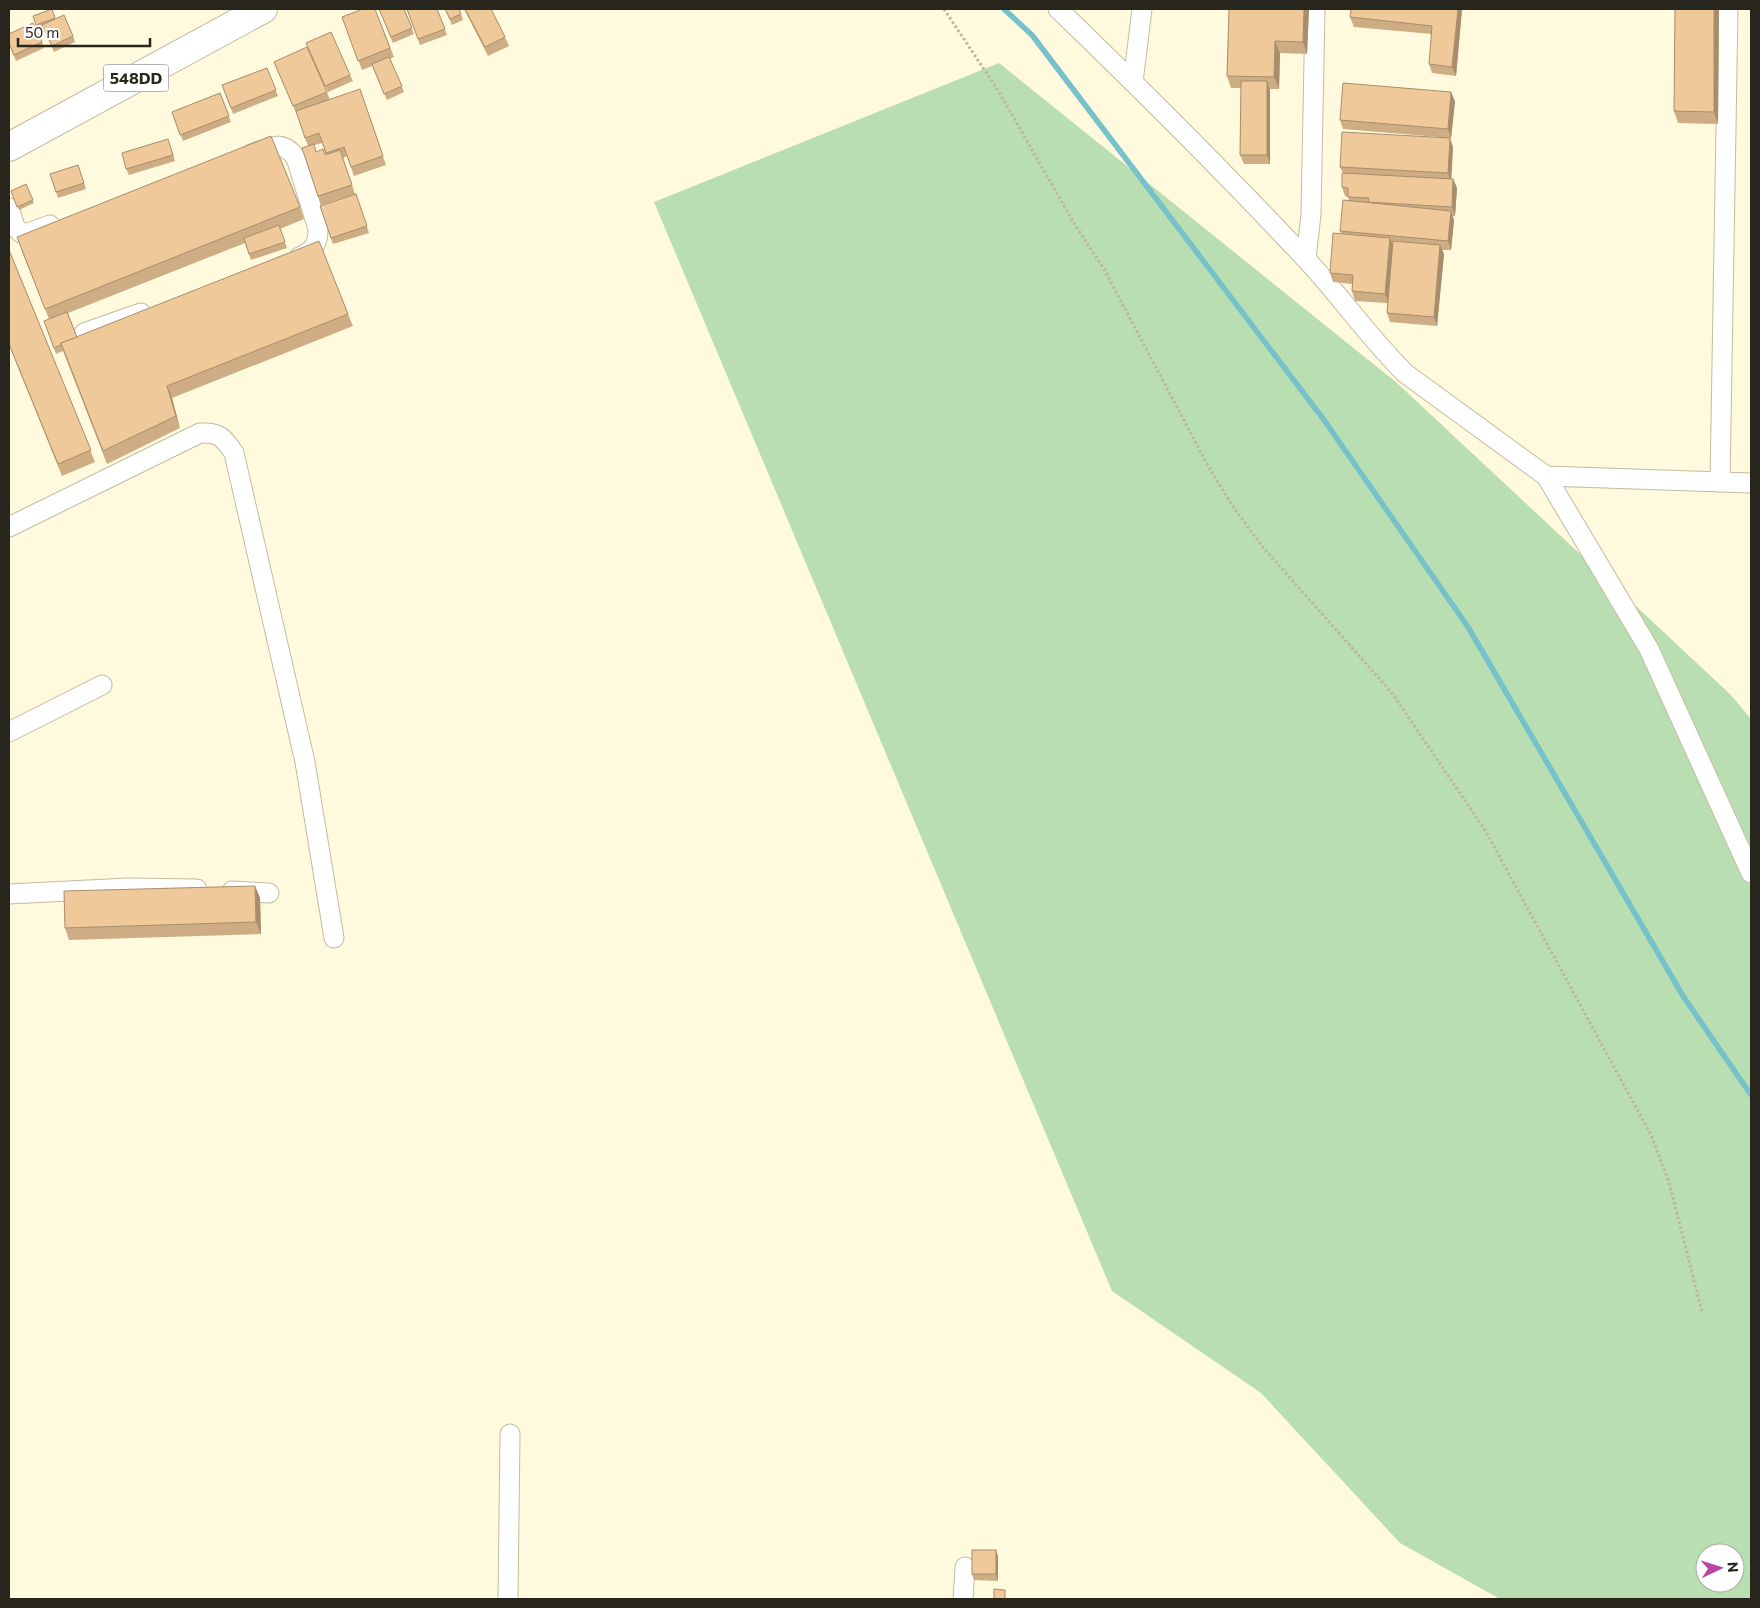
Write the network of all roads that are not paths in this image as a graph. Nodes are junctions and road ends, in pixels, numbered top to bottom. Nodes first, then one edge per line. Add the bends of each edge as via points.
1 (263, 9) edge
2 (1058, 9) edge
3 (1142, 9) edge
4 (1315, 9) edge
5 (1728, 9) edge
6 (1134, 82) junction
7 (9, 147) edge
8 (238, 159) edge
9 (9, 208) edge
10 (64, 220) edge
11 (1306, 259) junction
12 (284, 262) edge
13 (157, 307) edge
14 (84, 333) edge
15 (1546, 476) junction
16 (1720, 482) junction
17 (1751, 484) edge
18 (9, 526) edge
19 (102, 685) dead end
20 (9, 732) edge
21 (1751, 873) edge
22 (269, 893) dead end
23 (9, 894) edge
24 (334, 938) dead end
25 (510, 1434) dead end
26 (964, 1567) dead end
27 (508, 1599) edge
28 (963, 1599) edge

1 - 7 highway, 548DD
2 - 6 street
3 - 6 street
4 - 11 street via 1311,214
5 - 16 street
6 - 11 street
8 - 12 street via 279,145 290,148 296,158 314,212 318,240 314,249
9 - 10 street via 15,227 21,233
11 - 15 street via 1406,374
13 - 14 street
15 - 16 street
15 - 21 street via 1649,649
16 - 17 street
18 - 24 street via 200,433 214,433 226,441 234,453 305,762
19 - 20 street
22 - 23 street via 128,888
25 - 27 street
26 - 28 street

